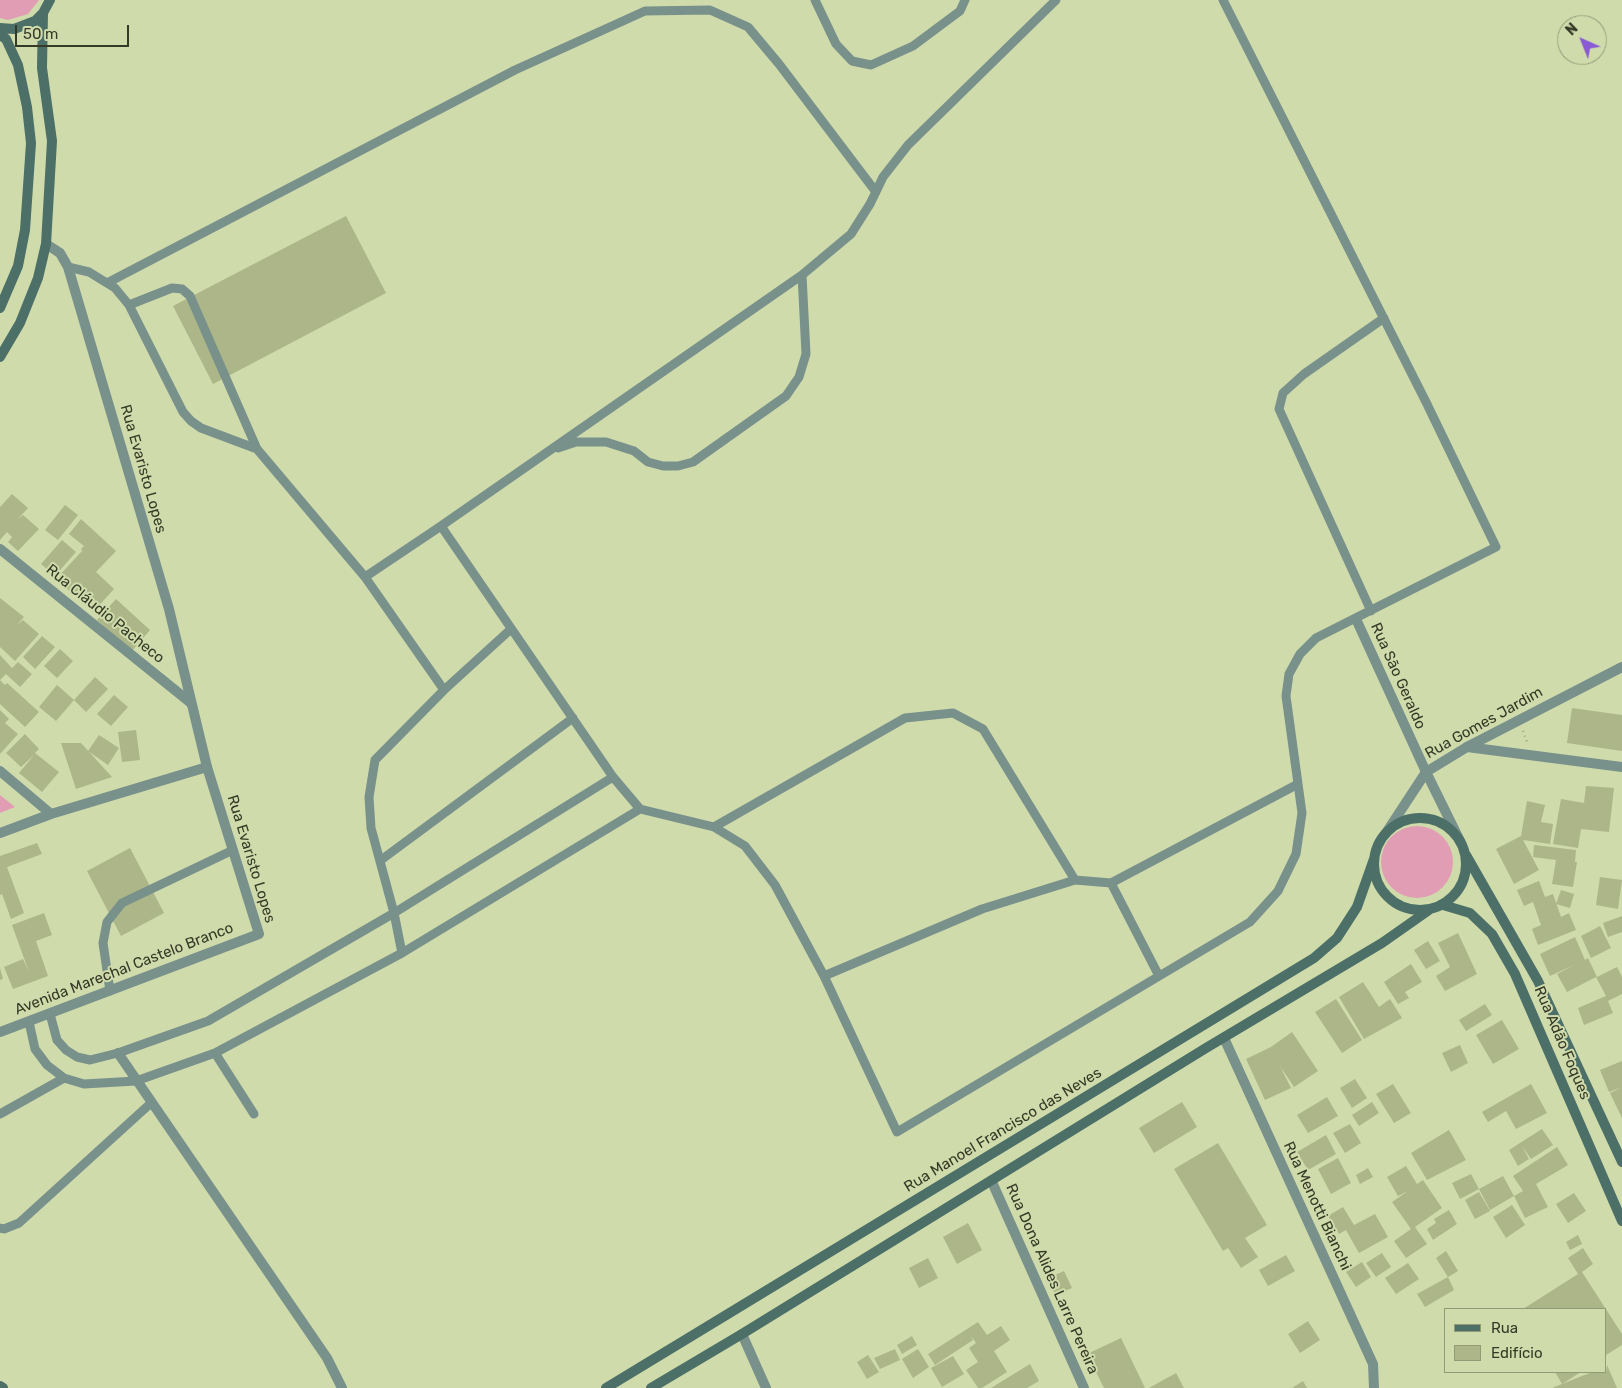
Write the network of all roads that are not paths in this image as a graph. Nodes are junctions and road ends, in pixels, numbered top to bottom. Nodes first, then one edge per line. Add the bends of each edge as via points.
1 (50, 0) edge
2 (814, 0) edge
3 (965, 0) edge
4 (1056, 0) edge
5 (1223, 0) edge
6 (43, 13) junction
7 (0, 28) edge
8 (0, 34) edge
9 (876, 192) junction
10 (46, 244) junction
11 (68, 267) junction
12 (802, 275) junction
13 (107, 283) junction
14 (129, 305) junction
15 (0, 308) edge
16 (1384, 318) junction
17 (0, 357) edge
18 (256, 449) junction
19 (548, 451) junction
20 (441, 526) junction
21 (0, 549) edge
22 (365, 577) junction
23 (1371, 611) junction
24 (1356, 619) junction
25 (511, 629) junction
26 (1622, 667) edge
27 (444, 690) junction
28 (191, 702) junction
29 (573, 718) junction
30 (1467, 747) junction
31 (207, 767) junction
32 (1622, 767) edge
33 (0, 771) edge
34 (1426, 772) junction
35 (613, 777) junction
36 (1298, 784) junction
37 (640, 809) junction
38 (52, 814) junction
39 (714, 827) junction
40 (0, 833) edge
41 (1386, 833) junction
42 (1460, 841) junction
43 (233, 850) junction
44 (1466, 855) junction
45 (1374, 859) junction
46 (381, 860) junction
47 (1075, 880) junction
48 (1111, 883) junction
49 (1443, 905) junction
50 (1429, 910) junction
51 (394, 913) junction
52 (259, 934) joint
53 (402, 954) junction
54 (824, 976) junction
55 (1159, 976) junction
56 (110, 991) junction
57 (50, 1014) junction
58 (29, 1022) junction
59 (0, 1032) edge
60 (1224, 1038) junction
61 (215, 1052) junction
62 (118, 1053) junction
63 (64, 1078) junction
64 (136, 1081) junction
65 (151, 1103) junction
66 (0, 1114) edge
67 (254, 1114) dead end
68 (1621, 1157) edge
69 (992, 1182) junction
70 (1622, 1220) edge
71 (0, 1228) edge
72 (742, 1334) junction
73 (342, 1388) edge
74 (606, 1388) edge
75 (650, 1388) edge
76 (766, 1388) edge
77 (1084, 1388) edge
78 (1374, 1388) edge

1 - 6 main road
2 - 3 lane via 836,44 852,61 871,65 913,46 960,11
4 - 9 lane via 908,145 883,177
5 - 16 lane
6 - 7 main road via 25,26
6 - 10 main road via 42,68 52,141
8 - 15 main road via 6,39 18,65 31,143 25,230 18,266
9 - 12 lane via 851,234
9 - 13 lane via 748,27 710,10 645,11 515,70
10 - 11 street, Rua Evaristo Lopes via 60,254
10 - 17 main road via 38,278 20,323
11 - 13 lane via 89,272
11 - 28 street, Rua Evaristo Lopes via 168,609
12 - 19 lane
12 - 19 lane via 806,354 799,377 786,396 692,462 663,466 648,462 634,451 606,442 576,442
13 - 14 lane via 116,288
14 - 18 lane via 183,412 201,428
14 - 18 lane via 172,288 182,289 190,296
16 - 23 lane via 1304,374 1284,394 1279,409
16 - 23 lane via 1496,547
18 - 22 lane
19 - 20 lane
20 - 22 lane
20 - 25 lane
21 - 28 street, Rua Cláudio Pacheco
22 - 27 lane
23 - 24 lane
24 - 34 street, Rua São Geraldo
24 - 36 lane via 1316,638 1300,654 1290,674 1286,696
25 - 27 lane
25 - 29 lane
26 - 30 street, Rua Gomes Jardim
27 - 46 lane via 375,760 369,797 371,828
28 - 31 street, Rua Evaristo Lopes
29 - 35 lane
29 - 46 lane
30 - 32 street
30 - 34 street, Rua Gomes Jardim
31 - 38 street
31 - 43 street, Rua Evaristo Lopes
33 - 38 street
34 - 41 street, Rua Gomes Jardim
34 - 42 street
35 - 37 lane
35 - 51 lane
36 - 48 lane
36 - 55 lane via 1302,813 1296,854 1278,891 1250,922
37 - 39 lane
37 - 53 lane
38 - 40 street
39 - 47 lane via 905,718 953,714 983,729
39 - 54 lane via 745,846 775,885
41 - 42 main road via 1398,823 1425,818 1439,822
41 - 45 main road
42 - 44 main road
43 - 52 street, Rua Evaristo Lopes
43 - 56 lane via 122,903 107,922 103,943
44 - 49 main road via 1462,883
44 - 68 main road, Rua Adão Foques via 1538,981
45 - 50 main road via 1377,881 1388,899 1401,907
45 - 74 main road, Rua Manoel Francisco das Neves via 1357,907 1337,938 1314,958
46 - 51 lane
47 - 48 lane
47 - 54 lane via 982,909
48 - 55 lane
49 - 50 main road
49 - 70 main road, Rua Adão Foques via 1470,913 1492,934 1511,966
50 - 60 main road via 1382,943
51 - 53 lane
51 - 62 lane via 208,1021
52 - 56 street, Avenida Marechal Castelo Branco
53 - 61 lane
54 - 55 lane via 897,1132
56 - 57 street, Avenida Marechal Castelo Branco
57 - 58 street, Avenida Marechal Castelo Branco
57 - 62 lane via 57,1040 77,1057 90,1060
58 - 59 street, Avenida Marechal Castelo Branco
58 - 63 lane via 35,1049 47,1065
60 - 69 main road
60 - 78 street, Rua Menotti Bianchi via 1373,1364
61 - 64 lane
61 - 67 lane
62 - 64 street
63 - 64 lane via 84,1084
63 - 66 lane
64 - 65 street
65 - 71 lane via 19,1223
65 - 73 street via 328,1358
69 - 72 main road
69 - 77 street, Rua Dona Alides Larre Pereira
72 - 75 main road
72 - 76 street

